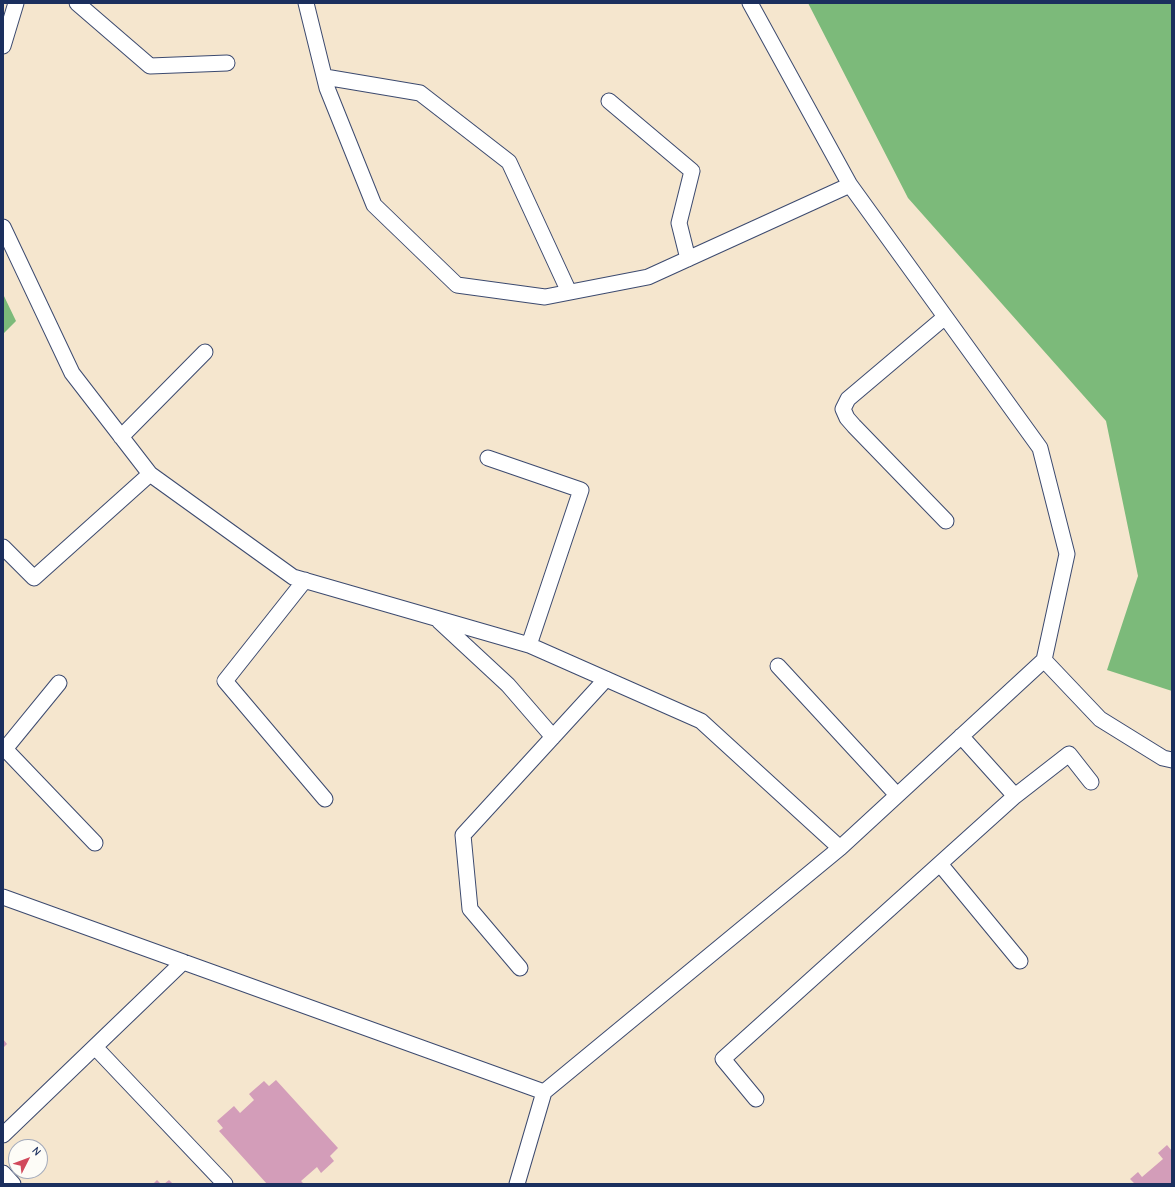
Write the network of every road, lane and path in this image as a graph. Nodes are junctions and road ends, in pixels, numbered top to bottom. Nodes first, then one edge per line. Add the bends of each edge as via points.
1 (16, 3) edge
2 (77, 3) edge
3 (306, 3) edge
4 (750, 3) edge
5 (3, 46) edge
6 (227, 64) dead end
7 (325, 77) junction
8 (609, 101) dead end
9 (850, 185) junction
10 (3, 227) edge
11 (688, 259) junction
12 (570, 292) junction
13 (945, 317) junction
14 (205, 352) dead end
15 (121, 437) junction
16 (488, 458) dead end
17 (150, 474) junction
18 (946, 521) dead end
19 (3, 547) edge
20 (304, 580) junction
21 (437, 618) junction
22 (529, 645) junction
23 (1044, 660) junction
24 (778, 666) dead end
25 (606, 679) junction
26 (58, 683) dead end
27 (961, 736) junction
28 (553, 737) junction
29 (4, 750) edge
30 (1172, 760) edge
31 (1091, 782) dead end
32 (897, 795) junction
33 (1015, 796) junction
34 (325, 799) dead end
35 (95, 843) dead end
36 (840, 848) junction
37 (940, 864) junction
38 (3, 897) edge
39 (1020, 960) dead end
40 (183, 962) junction
41 (520, 968) dead end
42 (95, 1046) junction
43 (544, 1092) junction
44 (756, 1099) dead end
45 (3, 1135) edge
46 (3, 1173) edge
47 (13, 1184) edge
48 (225, 1184) edge
49 (517, 1184) edge

1 - 5 lane
2 - 6 lane via 150,66
3 - 7 lane
4 - 9 lane
7 - 12 lane via 420,93 509,162
7 - 12 lane via 327,88 374,205 457,285 545,297
8 - 11 lane via 692,171 679,223
9 - 11 lane
9 - 13 lane
10 - 15 lane via 72,373
11 - 12 lane via 648,276
13 - 18 lane via 848,399 844,409 854,426
13 - 23 lane via 1040,448 1067,554
14 - 15 lane
15 - 17 lane
16 - 22 lane via 581,490
17 - 19 lane via 34,578
17 - 20 lane via 293,577
20 - 21 lane
20 - 34 lane via 225,681
21 - 22 lane
21 - 28 lane via 508,685
22 - 25 lane
23 - 27 lane
23 - 30 lane via 1100,719 1163,758
24 - 32 lane
25 - 28 lane
25 - 36 lane via 701,721
26 - 29 lane
27 - 32 lane
27 - 33 lane
28 - 41 lane via 463,835 470,909
29 - 35 lane
31 - 33 lane via 1069,754
32 - 36 lane
33 - 37 lane
36 - 43 lane
37 - 39 lane
37 - 44 lane via 723,1059
38 - 40 lane
40 - 42 lane
40 - 43 lane
42 - 45 lane
42 - 48 lane
43 - 49 lane
46 - 47 lane

